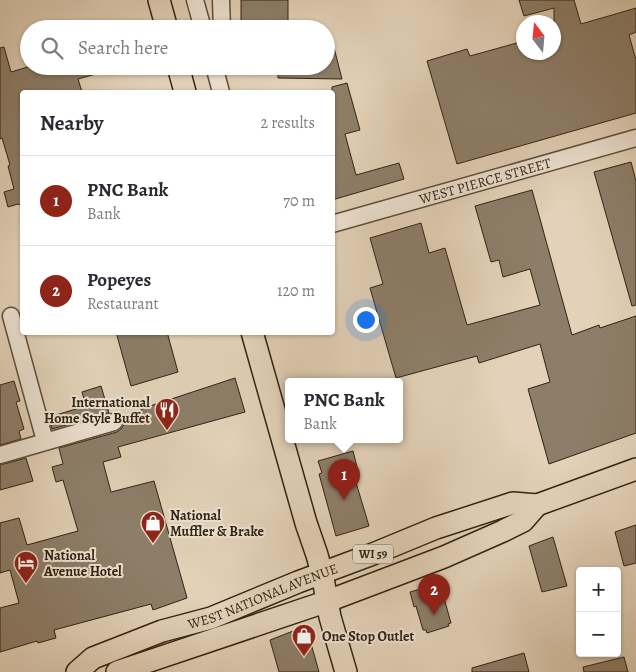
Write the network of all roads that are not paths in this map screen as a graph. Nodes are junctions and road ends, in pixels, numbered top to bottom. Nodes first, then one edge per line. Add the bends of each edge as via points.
1 (159, 0) edge
2 (196, 0) edge
3 (221, 0) edge
4 (165, 20) edge
5 (201, 20) edge
6 (222, 20) edge
7 (216, 75) edge
8 (222, 75) edge
9 (178, 77) edge
10 (184, 90) edge
11 (220, 90) edge
12 (221, 90) edge
13 (636, 138) edge
14 (335, 223) edge
15 (11, 316) edge
16 (252, 335) edge
17 (114, 422) dead end
18 (45, 441) junction
19 (0, 455) edge
20 (636, 469) edge
21 (537, 505) junction
22 (436, 528) junction
23 (444, 557) junction
24 (322, 573) junction
25 (328, 601) junction
26 (214, 628) junction
27 (77, 672) edge
28 (117, 672) edge
29 (346, 672) edge

1 - 4 main road
2 - 5 street
3 - 6 street
7 - 11 street
8 - 12 street
9 - 10 main road
13 - 14 street, WEST PIERCE STREET
15 - 18 street
16 - 24 main road
17 - 18 street
18 - 19 street
20 - 21 main road, WEST NATIONAL AVENUE / WI 59
21 - 22 main road, WEST NATIONAL AVENUE / WI 59 via 513,503
21 - 23 main road, WEST NATIONAL AVENUE / WI 59 via 523,521
22 - 23 main road
22 - 24 main road, WEST NATIONAL AVENUE / WI 59
23 - 25 main road, WEST NATIONAL AVENUE / WI 59
24 - 25 main road
24 - 26 main road, WEST NATIONAL AVENUE / WI 59 via 298,582
25 - 26 main road, WEST NATIONAL AVENUE / WI 59
25 - 29 main road
26 - 27 main road, WEST NATIONAL AVENUE / WI 59 via 162,631 93,658
26 - 28 main road, WEST NATIONAL AVENUE / WI 59

